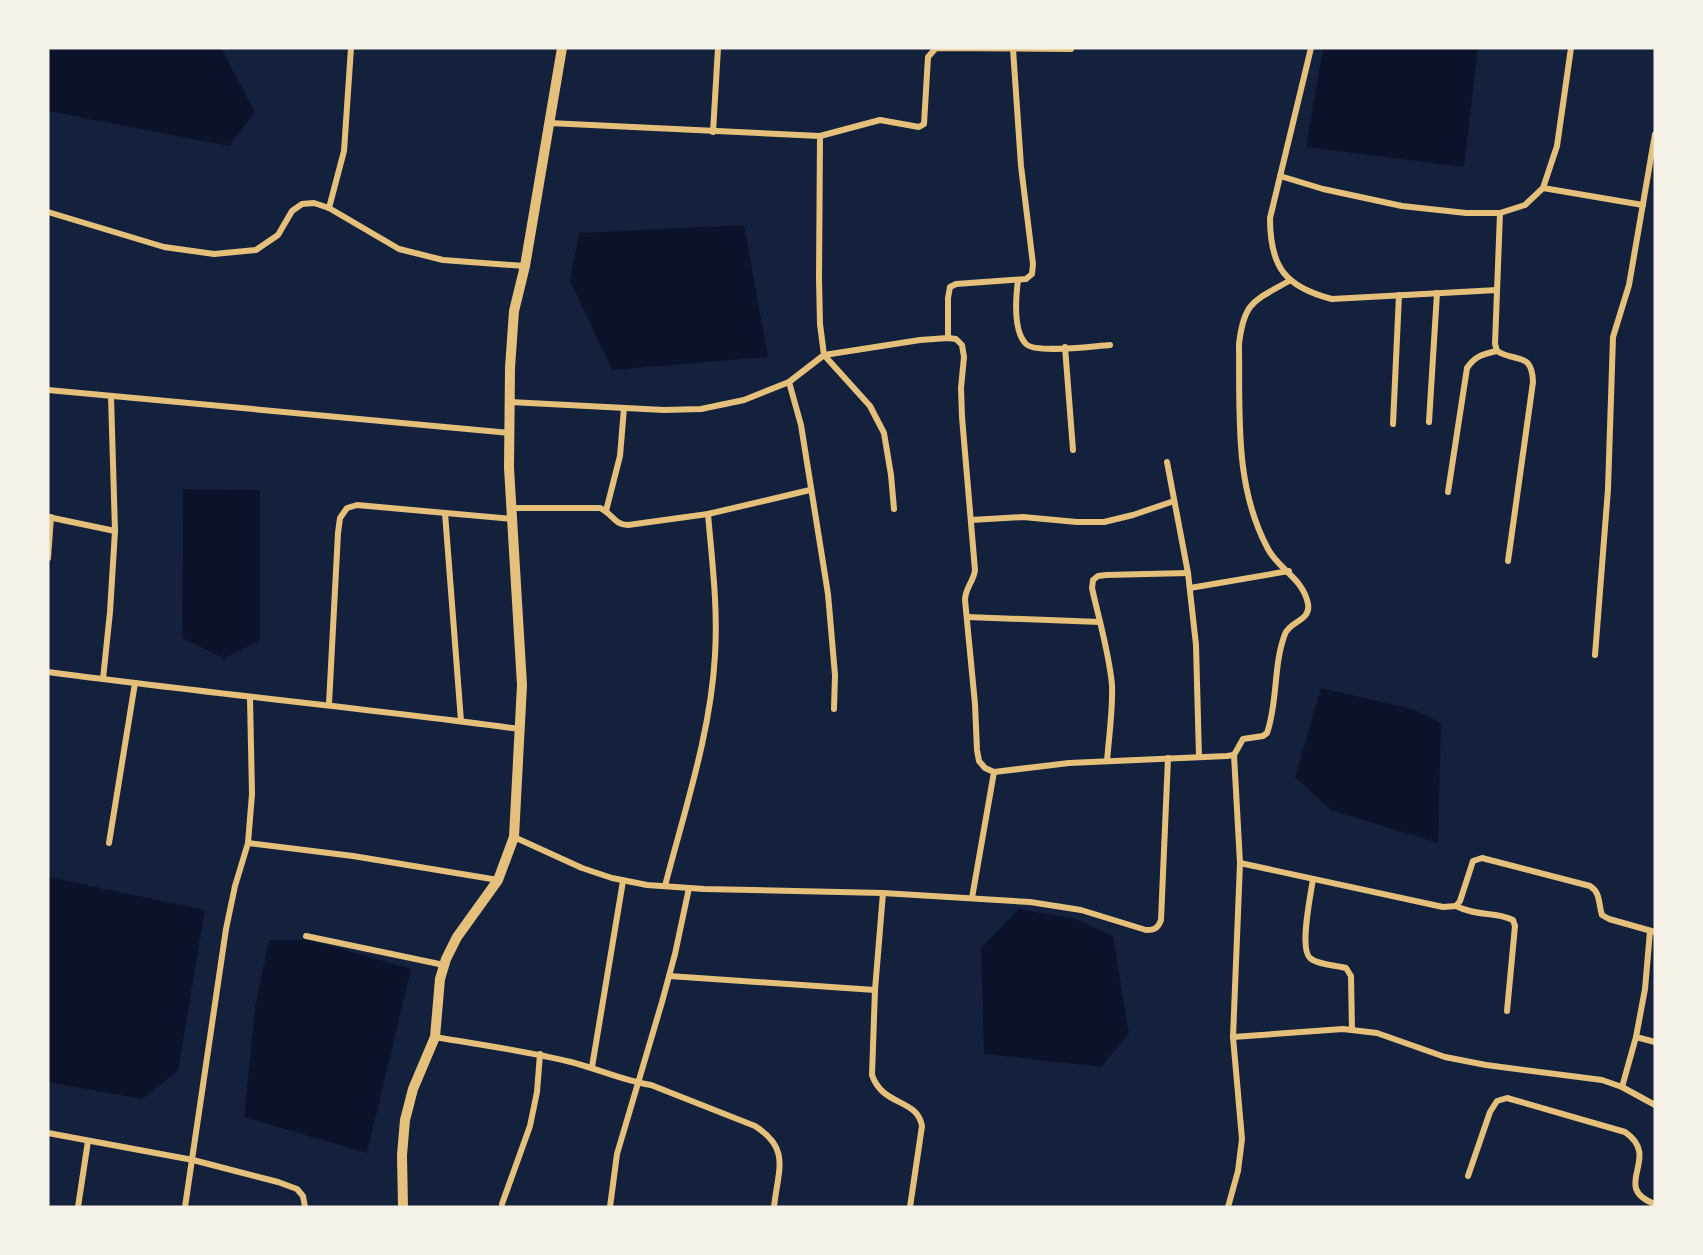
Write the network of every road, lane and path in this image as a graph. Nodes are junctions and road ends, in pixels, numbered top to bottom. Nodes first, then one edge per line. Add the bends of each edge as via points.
1 (351, 48) edge
2 (562, 48) edge
3 (718, 48) edge
4 (1311, 48) edge
5 (1571, 48) edge
6 (1013, 49) edge
7 (1071, 49) edge
8 (549, 123) junction
9 (713, 132) junction
10 (1655, 134) edge
11 (820, 136) junction
12 (1280, 176) junction
13 (1543, 188) junction
14 (1643, 205) junction
15 (329, 208) junction
16 (48, 212) edge
17 (1500, 213) junction
18 (525, 266) junction
19 (1018, 280) junction
20 (1289, 280) junction
21 (1497, 290) junction
22 (1437, 293) junction
23 (1399, 295) junction
24 (948, 338) junction
25 (1110, 345) dead end
26 (1065, 347) junction
27 (1497, 351) junction
28 (824, 355) junction
29 (789, 382) junction
30 (48, 390) edge
31 (111, 396) junction
32 (510, 402) junction
33 (624, 408) junction
34 (1429, 422) dead end
35 (1393, 424) dead end
36 (510, 433) junction
37 (1073, 450) dead end
38 (1167, 462) dead end
39 (810, 490) junction
40 (1448, 492) dead end
41 (1174, 501) junction
42 (894, 509) dead end
43 (606, 511) junction
44 (445, 513) junction
45 (512, 514) junction
46 (708, 514) junction
47 (50, 517) edge
48 (971, 520) junction
49 (115, 531) junction
50 (48, 558) edge
51 (1508, 561) dead end
52 (1289, 571) junction
53 (1188, 573) junction
54 (1190, 588) junction
55 (967, 617) junction
56 (1100, 622) junction
57 (1595, 655) dead end
58 (48, 672) edge
59 (103, 679) junction
60 (135, 683) junction
61 (250, 698) junction
62 (329, 704) junction
63 (834, 709) dead end
64 (461, 722) junction
65 (520, 729) junction
66 (1234, 755) junction
67 (1199, 757) junction
68 (1168, 758) junction
69 (1107, 761) junction
70 (994, 772) junction
71 (514, 837) junction
72 (108, 843) dead end
73 (248, 843) junction
74 (1240, 863) junction
75 (1313, 879) junction
76 (498, 880) junction
77 (623, 880) junction
78 (665, 886) junction
79 (689, 888) junction
80 (884, 893) junction
81 (972, 898) junction
82 (1456, 906) junction
83 (1652, 931) edge
84 (306, 936) dead end
85 (444, 965) junction
86 (669, 976) junction
87 (875, 990) junction
88 (1507, 1011) dead end
89 (1352, 1030) junction
90 (1233, 1036) junction
91 (435, 1037) junction
92 (1636, 1037) junction
93 (1655, 1042) edge
94 (540, 1054) junction
95 (592, 1067) junction
96 (639, 1083) junction
97 (1622, 1088) junction
98 (1655, 1105) edge
99 (48, 1133) edge
100 (88, 1141) junction
101 (193, 1160) junction
102 (1468, 1176) dead end
103 (502, 1204) dead end
104 (1655, 1204) edge
105 (78, 1207) edge
106 (185, 1207) edge
107 (304, 1207) edge
108 (403, 1207) edge
109 (610, 1207) edge
110 (774, 1207) edge
111 (910, 1207) edge
112 (1228, 1207) edge

1 - 15 street via 344,151
2 - 8 street
3 - 9 street
4 - 12 street
5 - 13 street via 1557,146
6 - 7 street
6 - 11 street via 936,48 928,57 924,124 919,127 880,120
6 - 19 street via 1033,264 1032,274
8 - 9 street
8 - 18 street
9 - 11 street
10 - 14 street
11 - 28 street via 819,279
12 - 17 street via 1402,206
12 - 20 street via 1270,218 1270,242
13 - 14 street
13 - 17 street via 1525,205
14 - 57 street via 1629,285 1612,345 1608,489
15 - 16 street via 302,204 292,211 278,235 256,249 214,254 164,247
15 - 18 street via 399,249 443,260
17 - 21 street
18 - 32 street via 514,311
19 - 24 street via 950,287
19 - 26 street via 1016,303 1024,342 1031,348
20 - 23 street via 1313,294 1332,299
20 - 52 street via 1257,299 1246,311 1239,344 1245,488 1268,550
21 - 22 street
21 - 27 street
22 - 23 street
22 - 34 street
23 - 35 street
24 - 28 street
24 - 48 street via 962,345 964,357 962,417
25 - 26 street
26 - 37 street
27 - 40 street via 1479,356 1467,368
27 - 51 street via 1530,364 1533,382
28 - 29 street
28 - 42 street via 870,406 884,433
29 - 33 street via 744,400 701,409
29 - 39 street via 801,425
30 - 31 street
31 - 36 street
31 - 49 street
32 - 33 street
32 - 36 street
33 - 43 street via 620,456
36 - 45 street
38 - 41 street
39 - 46 street
39 - 63 street via 830,614
41 - 48 street via 1104,522 1023,517
41 - 53 street
43 - 45 street via 594,507
43 - 46 street via 620,525
44 - 45 street
44 - 62 street via 357,505 346,508 340,519
44 - 64 street
45 - 65 street via 522,685
46 - 78 street via 717,607 715,657 700,748
47 - 49 street
47 - 50 street
48 - 55 street via 975,577 965,594
49 - 59 street
52 - 54 street
52 - 66 street via 1298,582 1308,610 1305,617 1290,626 1283,641 1267,733 1243,739
53 - 54 street
53 - 56 street via 1098,576 1092,580 1092,588
54 - 67 street
55 - 56 street
55 - 70 street via 979,761
56 - 69 street via 1112,686
58 - 59 street
59 - 60 street
60 - 61 street
60 - 72 street
61 - 62 street
61 - 73 street via 252,794
62 - 64 street
64 - 65 street
65 - 71 street
66 - 67 street
66 - 74 street
67 - 68 street
68 - 69 street
68 - 81 street via 1159,927 1146,930 1081,910
69 - 70 street
70 - 81 street
71 - 76 street
71 - 77 street via 582,868
73 - 76 street
73 - 101 street via 226,929
74 - 75 street
74 - 90 street
75 - 82 street via 1443,907
75 - 89 street via 1305,952 1311,959 1349,970
76 - 85 street via 457,937
77 - 78 street
77 - 95 street
78 - 79 street
79 - 80 street
79 - 86 street
80 - 81 street
80 - 87 street
82 - 83 street via 1473,861 1482,858 1590,886 1599,896 1602,915
82 - 88 street via 1513,920
83 - 92 street
84 - 85 street
85 - 91 street
86 - 87 street
86 - 96 street
87 - 111 street via 872,1075 876,1087 913,1109 922,1126
89 - 90 street
89 - 97 street via 1377,1033 1446,1057 1574,1075
90 - 112 street via 1242,1139
91 - 94 street
91 - 108 street via 413,1089 405,1120
92 - 93 street
92 - 97 street
94 - 95 street
94 - 103 street via 531,1126
95 - 96 street
96 - 109 street via 617,1154
96 - 110 street via 769,1135 778,1147 780,1160
97 - 98 street
99 - 100 street
100 - 101 street
100 - 105 street
101 - 106 street
101 - 107 street via 297,1189 303,1196
102 - 104 street via 1490,1112 1497,1101 1507,1098 1633,1137 1640,1148 1637,1194

